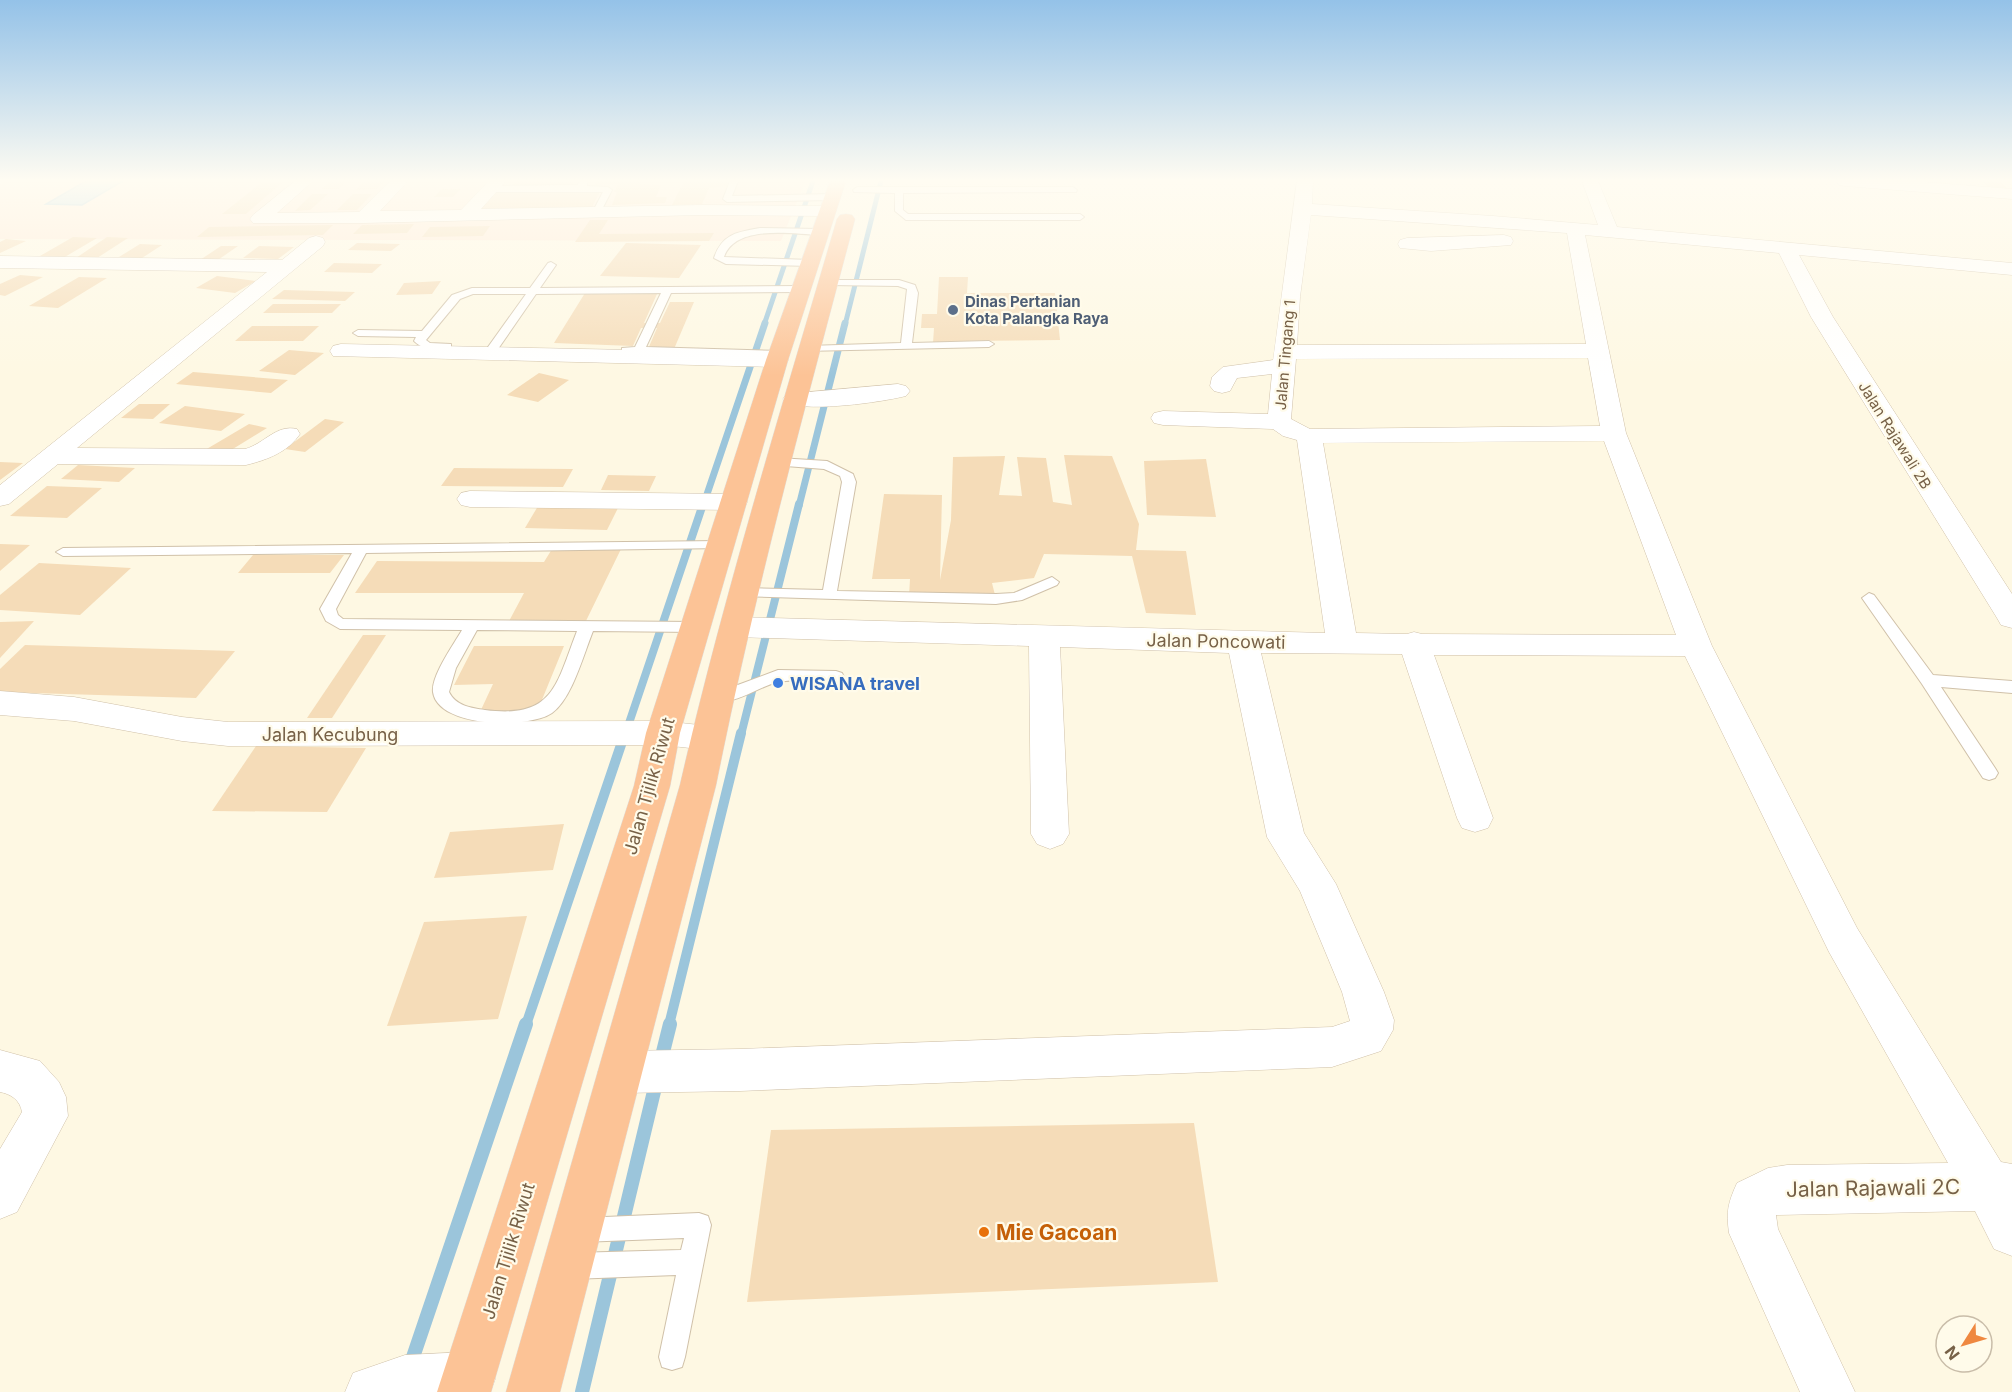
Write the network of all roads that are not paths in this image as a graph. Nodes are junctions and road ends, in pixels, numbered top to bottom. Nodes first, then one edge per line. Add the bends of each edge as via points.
1 (311, 246) edge
2 (723, 246) edge
3 (767, 246) edge
4 (773, 246) edge
5 (824, 246) edge
6 (858, 246) edge
7 (1298, 246) edge
8 (1578, 246) edge
9 (1773, 246) edge
10 (1785, 247) junction
11 (0, 262) edge
12 (551, 265) dead end
13 (288, 266) junction
14 (2008, 273) edge
15 (668, 289) junction
16 (533, 290) junction
17 (358, 333) dead end
18 (425, 334) junction
19 (989, 344) dead end
20 (906, 346) junction
21 (494, 347) junction
22 (639, 350) junction
23 (341, 351) dead end
24 (1598, 351) junction
25 (788, 354) junction
26 (1286, 359) junction
27 (1222, 386) dead end
28 (898, 391) dead end
29 (795, 399) junction
30 (1162, 418) dead end
31 (1279, 422) junction
32 (1614, 433) junction
33 (288, 434) dead end
34 (1309, 436) junction
35 (53, 456) junction
36 (778, 462) junction
37 (0, 498) edge
38 (470, 499) dead end
39 (734, 502) junction
40 (720, 546) junction
41 (361, 549) junction
42 (63, 552) dead end
43 (1052, 582) dead end
44 (829, 596) junction
45 (1869, 598) dead end
46 (740, 610) junction
47 (2012, 618) edge
48 (472, 626) junction
49 (587, 626) junction
50 (696, 627) junction
51 (1044, 637) junction
52 (1342, 642) junction
53 (1413, 642) junction
54 (1243, 643) junction
55 (1696, 646) junction
56 (836, 677) dead end
57 (1928, 680) junction
58 (2012, 687) edge
59 (717, 696) junction
60 (0, 703) edge
61 (663, 734) junction
62 (708, 738) junction
63 (1989, 773) dead end
64 (1475, 818) dead end
65 (1050, 834) dead end
66 (0, 1071) edge
67 (620, 1072) junction
68 (2000, 1186) edge
69 (0, 1195) edge
70 (577, 1231) junction
71 (2012, 1231) edge
72 (691, 1262) junction
73 (567, 1266) junction
74 (672, 1357) dead end
75 (466, 1385) edge
76 (372, 1392) edge
77 (533, 1392) edge
78 (1828, 1392) edge

1 - 13 street
2 - 3 lane via 719,258 726,261
4 - 15 lane
5 - 25 highway, Jalan Tjilik Riwut
6 - 20 lane via 899,283 911,287
7 - 26 street, Jalan Tingang 1
8 - 24 street
9 - 10 street
10 - 14 street
10 - 47 street, Jalan Rajawali 2B via 1827,326
11 - 13 street
12 - 16 lane
13 - 35 street
15 - 16 lane
15 - 22 lane
16 - 18 lane via 463,293
16 - 21 lane
17 - 18 lane
18 - 21 lane via 418,341 428,346
19 - 20 lane
20 - 25 lane
21 - 22 lane
22 - 25 lane
23 - 25 street
24 - 26 street
24 - 32 street
25 - 29 highway, Jalan Tjilik Riwut
25 - 39 highway, Jalan Tjilik Riwut
26 - 27 street via 1231,372 1223,377
26 - 31 street, Jalan Tingang 1
28 - 29 street
29 - 36 highway, Jalan Tjilik Riwut
30 - 31 street
31 - 34 street
32 - 34 street
32 - 55 street
33 - 35 street via 264,452 246,457
34 - 52 street
35 - 37 street
36 - 44 lane via 827,465 846,474 849,482
36 - 46 highway, Jalan Tjilik Riwut
38 - 39 street
39 - 40 highway, Jalan Tjilik Riwut
40 - 41 lane
40 - 50 highway, Jalan Tjilik Riwut
41 - 42 lane
41 - 48 lane via 328,609 331,618 340,624 362,626
43 - 44 lane via 1017,597 996,599
44 - 46 lane
45 - 57 lane
46 - 51 street, Jalan Poncowati
46 - 59 highway, Jalan Tjilik Riwut
48 - 49 lane
48 - 49 lane via 445,677 440,690 443,700 453,709 473,714 523,717 537,715 555,700
49 - 50 lane
50 - 61 highway, Jalan Tjilik Riwut
51 - 54 street, Jalan Poncowati
51 - 65 street
52 - 53 street, Jalan Poncowati
52 - 54 street, Jalan Poncowati
53 - 55 street, Jalan Poncowati
53 - 64 street
54 - 67 street via 1281,821 1286,837 1317,884 1363,992 1372,1020 1366,1037 1332,1047
55 - 68 street via 1843,940
56 - 59 lane via 778,676
57 - 58 lane
57 - 63 lane
59 - 62 highway, Jalan Tjilik Riwut
60 - 61 street, Jalan Kecubung via 74,709 228,734
61 - 62 street, Jalan Kecubung
61 - 75 highway, Jalan Tjilik Riwut via 652,786
62 - 67 highway, Jalan Tjilik Riwut
66 - 69 street via 24,1076 43,1097 45,1116
67 - 70 highway, Jalan Tjilik Riwut
68 - 71 street
68 - 78 street, Jalan Rajawali 2C via 1787,1189 1768,1192 1754,1200 1754,1233
70 - 72 lane via 699,1225
70 - 73 highway, Jalan Tjilik Riwut
72 - 73 lane
72 - 74 lane
73 - 77 highway, Jalan Tjilik Riwut
75 - 76 street via 405,1382

